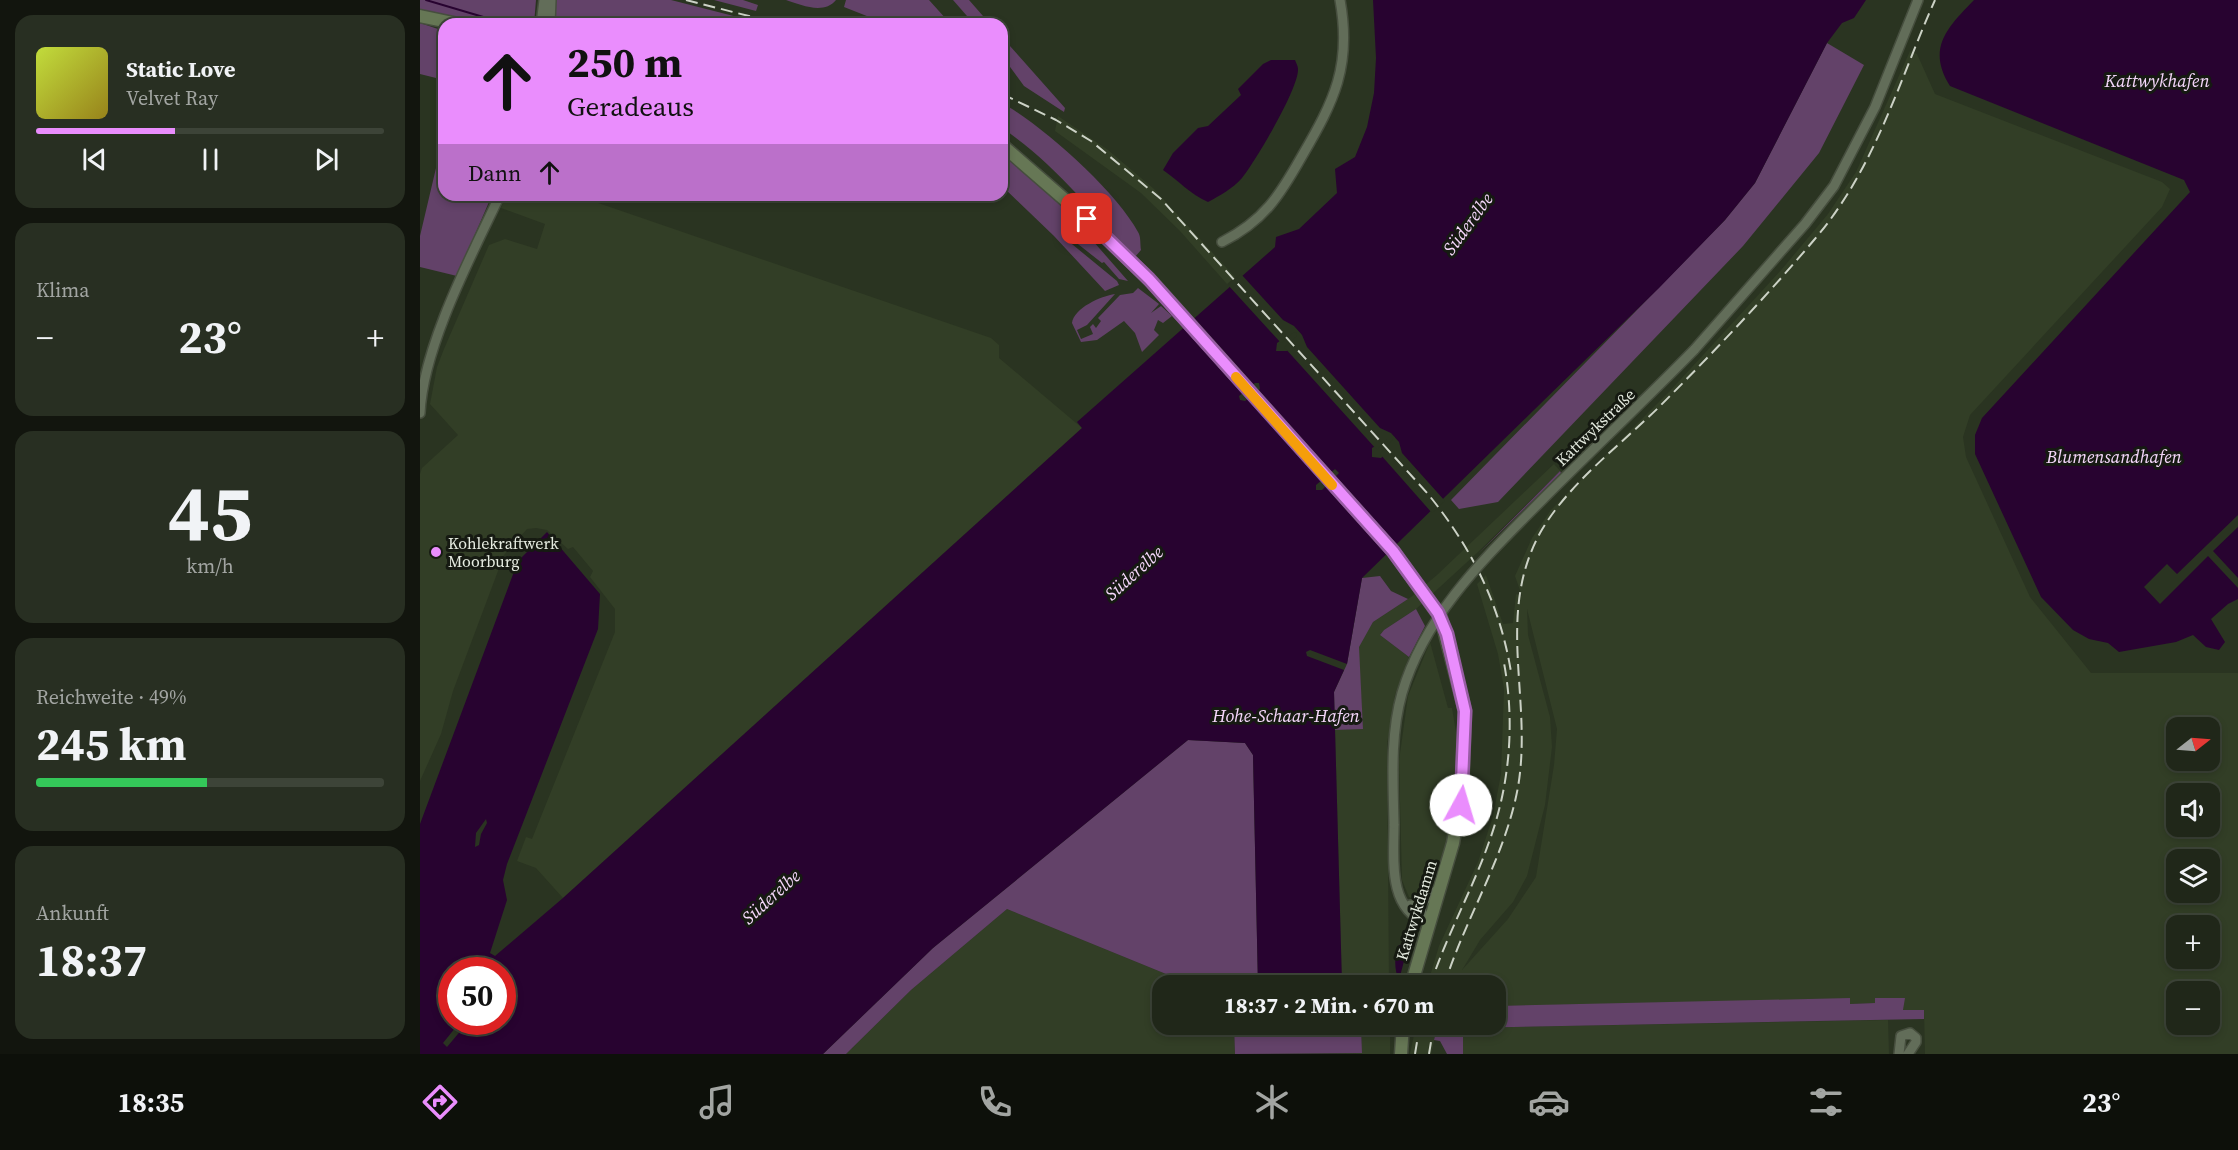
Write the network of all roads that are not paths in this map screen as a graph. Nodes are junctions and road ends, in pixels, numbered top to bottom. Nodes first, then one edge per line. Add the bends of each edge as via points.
1 (544, 0) edge
2 (551, 0) edge
3 (1340, 0) edge
4 (1918, 0) edge
5 (420, 16) edge
6 (542, 18) edge
7 (550, 18) edge
8 (438, 20) edge
9 (1008, 150) edge
10 (497, 201) edge
11 (1222, 242) dead end
12 (420, 413) edge
13 (1440, 888) junction
14 (1408, 905) junction
15 (1427, 923) junction
16 (1414, 975) edge
17 (1402, 1035) edge
18 (1401, 1054) edge
19 (1899, 1054) edge
20 (1908, 1054) edge

1 - 6 street
2 - 7 street
3 - 11 street via 1344,47 1331,106 1272,206
4 - 14 street, Kattwykstraße, bridge via 1875,107 1834,186 1805,224 1694,350 1460,586 1437,618 1411,667 1394,746 1396,885
5 - 8 main road
9 - 13 main road, Kattwykdamm via 1106,237 1186,320 1393,551 1430,604 1452,664 1464,737 1459,816
10 - 12 street via 438,336 426,371
13 - 14 street via 1427,900
13 - 15 main road, Kattwykdamm
14 - 15 street via 1413,916
15 - 16 main road, Kattwykdamm
17 - 18 main road
19 - 20 street via 1901,1036 1910,1033 1916,1042

